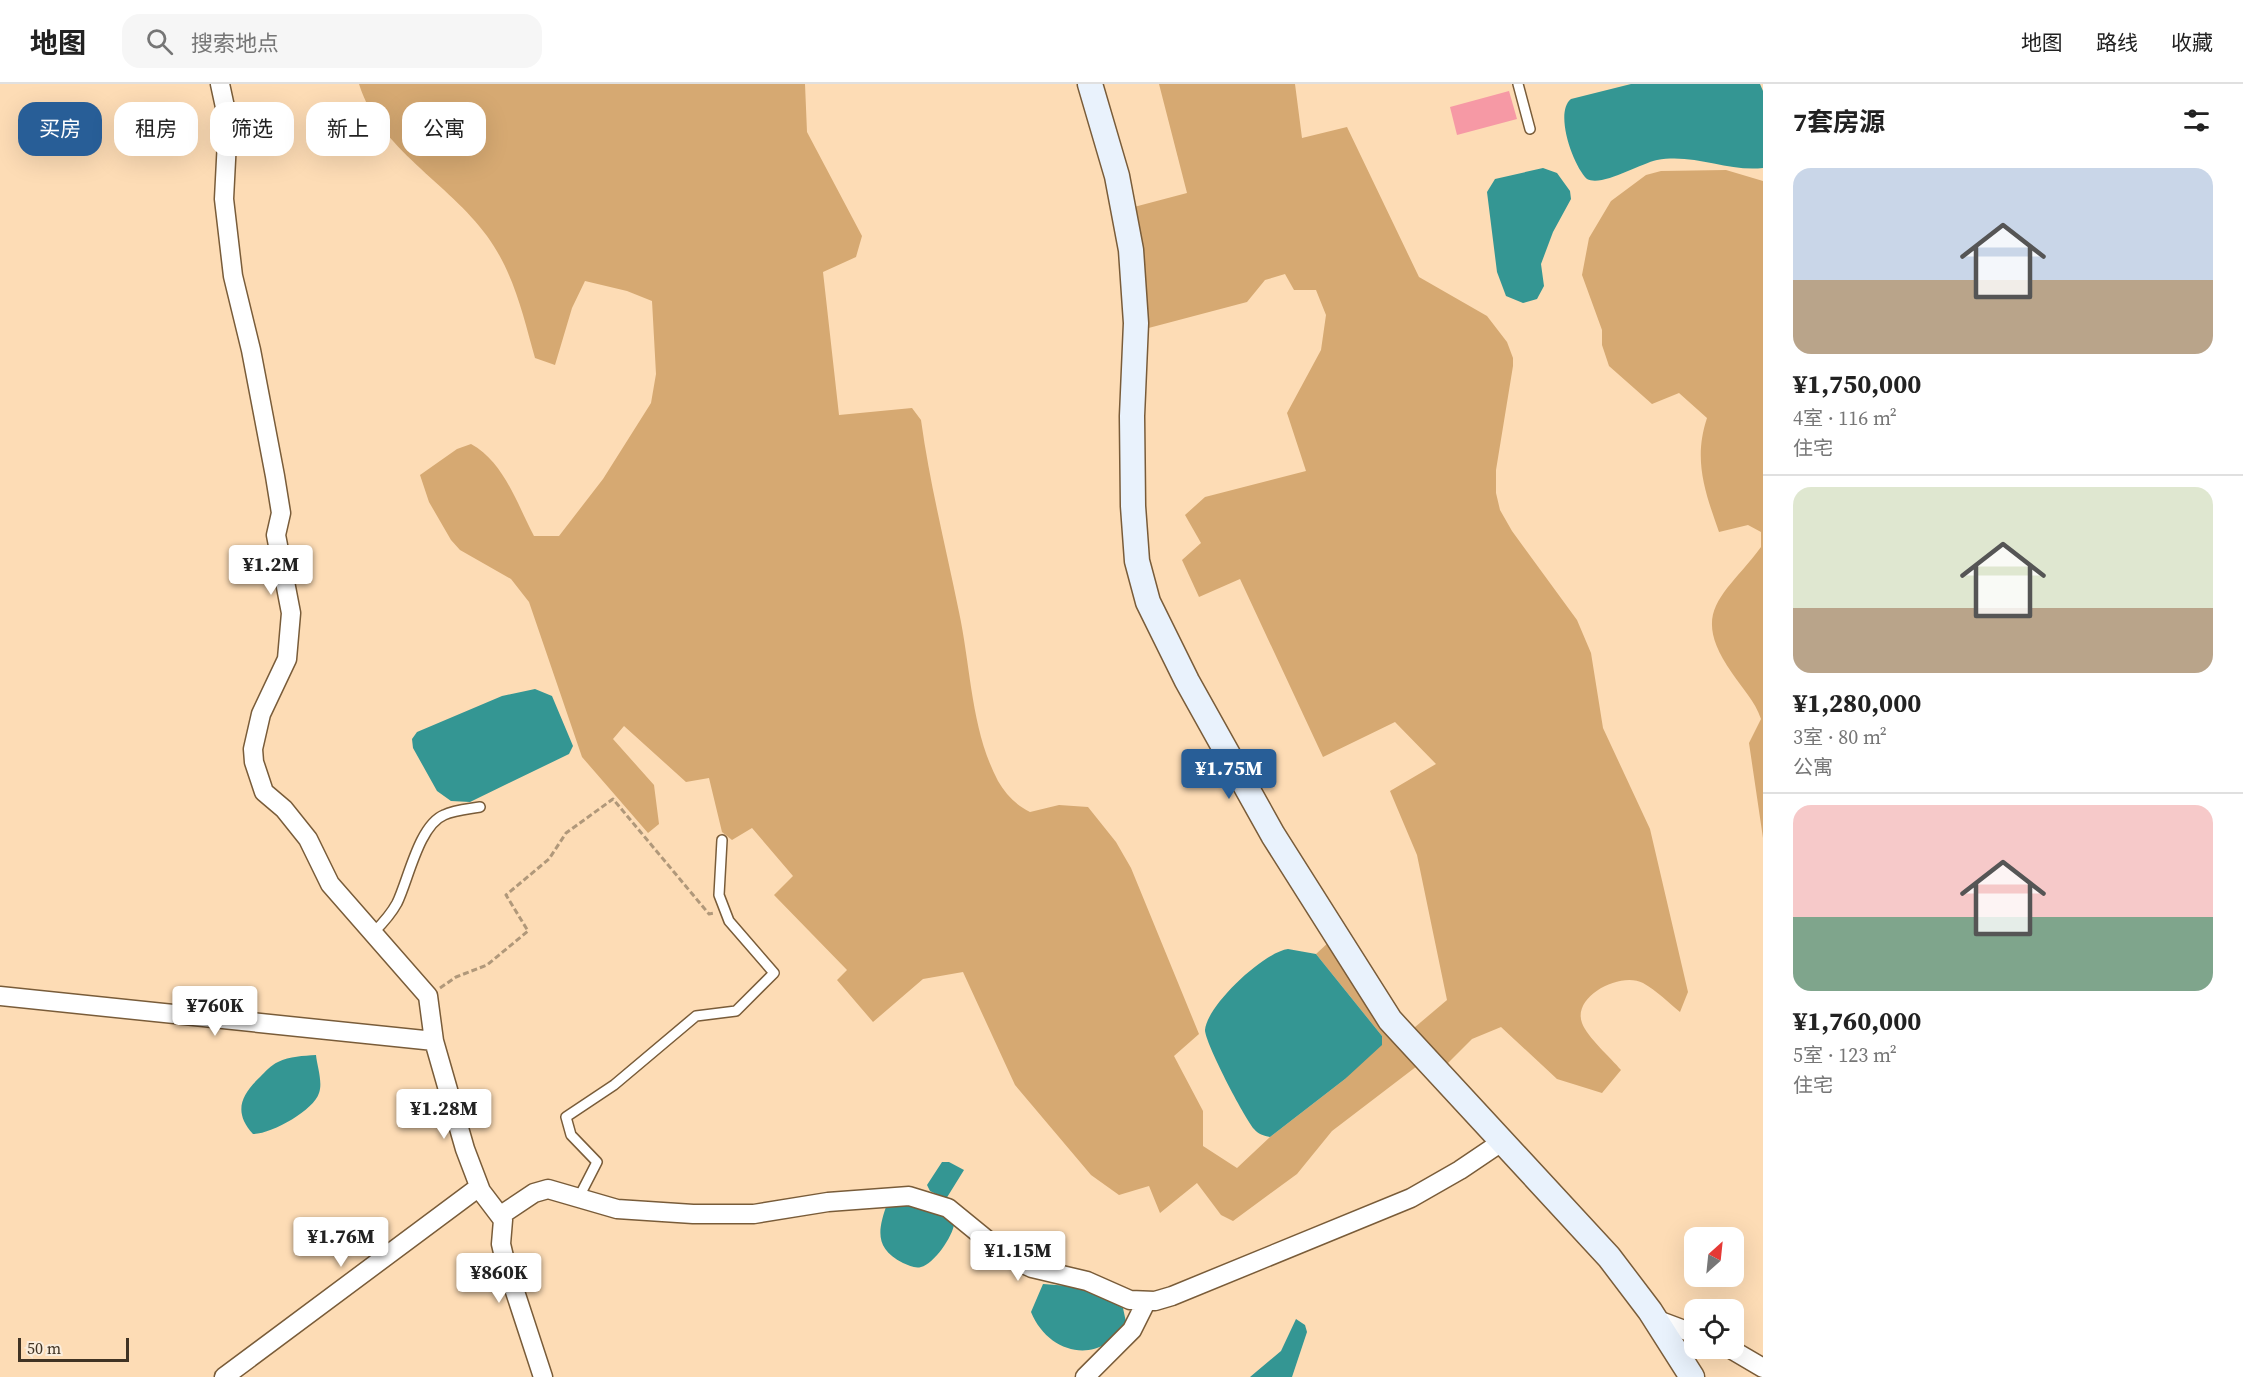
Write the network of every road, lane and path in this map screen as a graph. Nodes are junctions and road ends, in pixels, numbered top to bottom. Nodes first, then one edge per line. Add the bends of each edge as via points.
1 (220, 84) edge
2 (1090, 84) edge
3 (1518, 84) edge
4 (1530, 129) dead end
5 (480, 807) dead end
6 (722, 840) dead end
7 (726, 912) junction
8 (374, 932) junction
9 (0, 996) edge
10 (428, 996) junction
11 (434, 1041) junction
12 (1503, 1141) junction
13 (479, 1187) junction
14 (578, 1199) junction
15 (501, 1215) junction
16 (1146, 1302) junction
17 (1655, 1318) junction
18 (1684, 1330) edge
19 (1744, 1357) edge
20 (1763, 1368) edge
21 (224, 1377) edge
22 (543, 1377) edge
23 (1085, 1377) edge
24 (1692, 1377) edge

1 - 8 street via 228,121 224,199 233,276 275,476 280,513 276,535 291,613 287,659 261,714 254,762 264,792 308,839 330,884
2 - 12 street via 1117,176 1132,259 1136,323 1133,506 1137,561 1148,602 1229,758 1330,930 1390,1020
3 - 4 lane
5 - 8 lane via 442,815 432,824 419,846 398,902
6 - 7 lane via 719,896
7 - 10 path via 709,914 613,799 566,833 549,859 506,895 528,931 487,965 456,977
7 - 14 lane via 729,921 774,974 736,1011 696,1016 614,1085 566,1117 571,1135 597,1162
8 - 10 street
9 - 11 street
10 - 11 street
11 - 13 street
12 - 16 street via 1411,1198 1172,1296
12 - 17 street via 1610,1257
13 - 15 street
13 - 21 street
14 - 15 street via 541,1190
14 - 16 street via 636,1211 754,1214 828,1202 894,1196 923,1198 948,1208 1020,1263
15 - 22 street via 505,1261
16 - 23 street via 1132,1330
17 - 18 street
17 - 24 street
19 - 20 street

